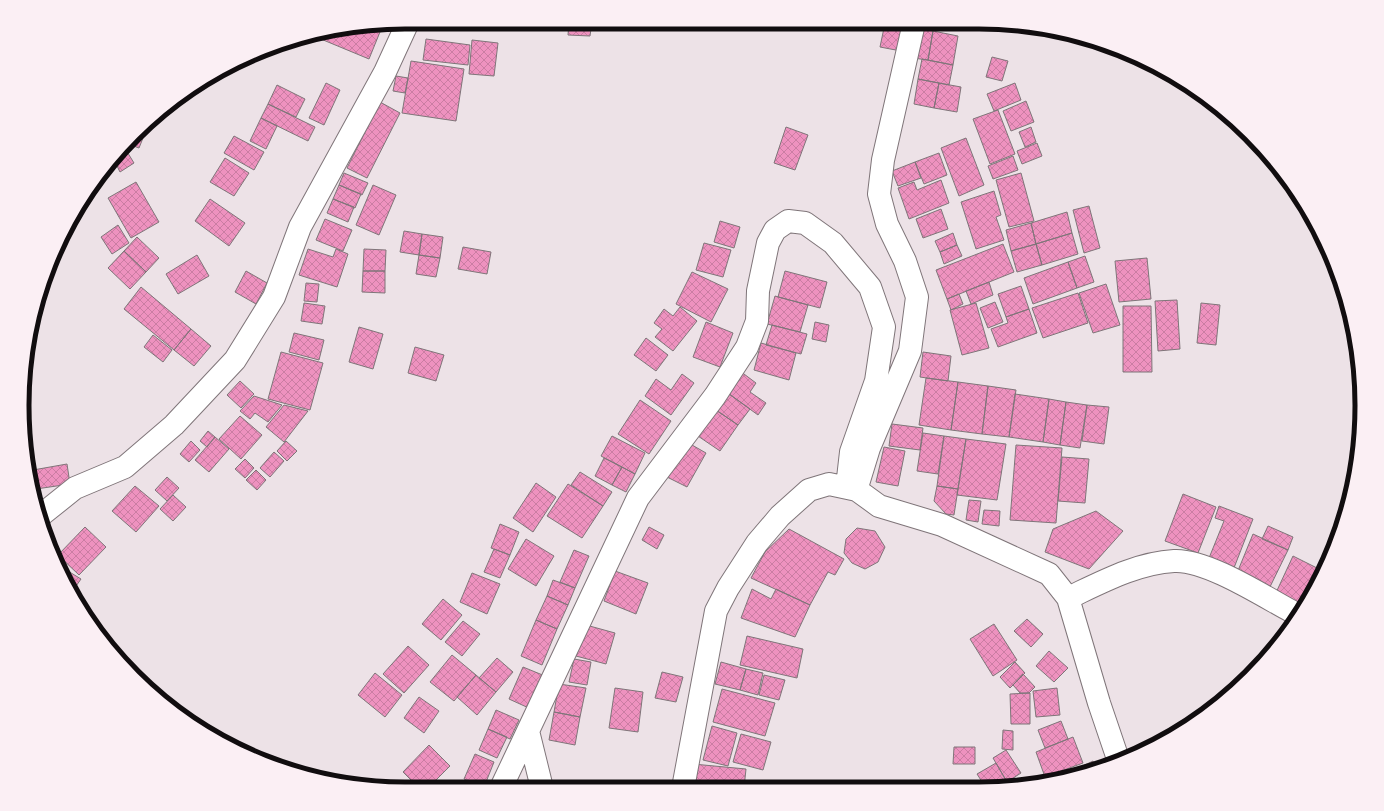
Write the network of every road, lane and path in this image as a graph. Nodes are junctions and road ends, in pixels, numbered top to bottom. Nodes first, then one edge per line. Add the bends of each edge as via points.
1 (405, 29) edge
2 (913, 29) edge
3 (852, 489) junction
4 (45, 512) edge
5 (1068, 598) junction
6 (1291, 611) dead end
7 (528, 731) junction
8 (1117, 755) edge
9 (504, 782) edge
10 (541, 782) edge
11 (684, 782) edge

1 - 4 street via 385,72 300,226 274,297 235,360 174,425 125,467 75,488
2 - 3 street via 883,160 879,194 887,224 905,261 917,297 910,351
3 - 5 street via 879,506 942,525 1049,574
3 - 7 street via 851,452 876,381 884,327 870,287 833,243 805,223 788,221 775,230 768,242 758,291 757,321 748,347 715,396 638,498
3 - 11 street via 829,484 809,490 780,516 757,543 728,588 716,611
5 - 6 street via 1135,568 1175,561 1198,564
5 - 8 street
7 - 9 street
7 - 10 street

